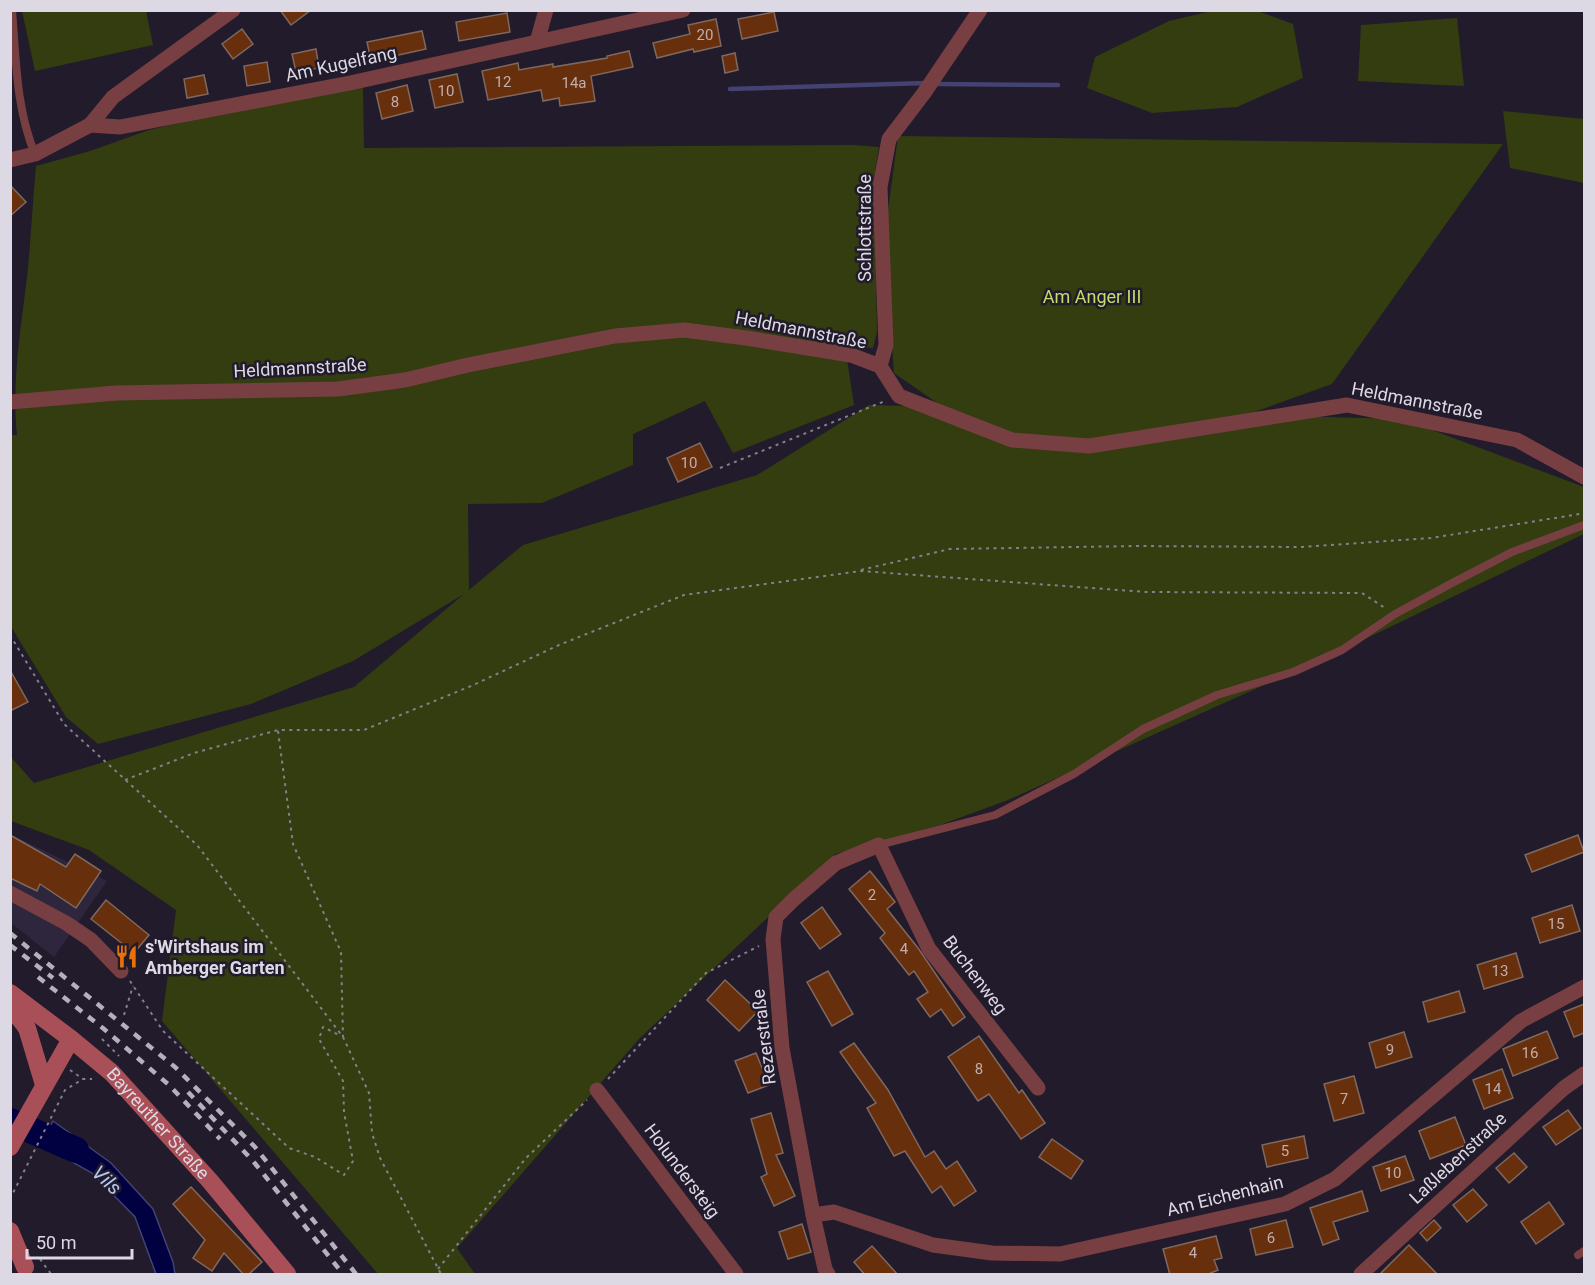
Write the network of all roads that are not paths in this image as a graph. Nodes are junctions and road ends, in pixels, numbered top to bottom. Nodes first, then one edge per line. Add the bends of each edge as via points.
1 (12, 10) edge
2 (234, 10) edge
3 (546, 10) edge
4 (683, 10) edge
5 (980, 10) edge
6 (537, 42) junction
7 (90, 125) junction
8 (35, 154) junction
9 (10, 160) edge
10 (880, 366) junction
11 (10, 402) edge
12 (1584, 477) edge
13 (1584, 525) edge
14 (879, 845) junction
15 (10, 893) edge
16 (121, 971) dead end
17 (1584, 987) edge
18 (10, 993) edge
19 (10, 1006) edge
20 (71, 1039) junction
21 (1584, 1074) edge
22 (44, 1085) junction
23 (1038, 1088) dead end
24 (597, 1090) dead end
25 (10, 1147) edge
26 (813, 1215) junction
27 (10, 1231) edge
28 (10, 1254) edge
29 (28, 1271) edge
30 (287, 1275) edge
31 (736, 1275) edge
32 (828, 1275) edge
33 (1361, 1275) edge

1 - 8 lane via 18,87
2 - 7 street via 113,97
3 - 6 street
4 - 6 street, Am Kugelfang
5 - 10 street, Schlottstraße via 889,139 880,187 886,345
6 - 7 street, Am Kugelfang via 132,125
7 - 8 street
8 - 9 street
10 - 11 street, Heldmannstraße via 851,355 684,330 615,336 405,380 338,389 116,393
10 - 12 street, Heldmannstraße via 899,396 1012,440 1089,446 1347,405 1517,440
13 - 14 lane via 1512,552 1395,614 1342,650 1293,672 1217,695 1143,729 1074,774 995,815
14 - 23 street, Buchenweg via 929,949
14 - 26 street, Rezerstraße via 836,862 776,917 773,939 782,1048
15 - 16 street via 91,940
17 - 26 street, Am Eichenhain via 1521,1021 1335,1179 1285,1204 1060,1254 992,1253 933,1245 834,1212
18 - 20 main road, Bayreuther Straße
19 - 22 main road via 27,1028
20 - 22 main road
20 - 30 main road, Bayreuther Straße via 112,1073 210,1181
21 - 33 street, Laßlebenstraße
22 - 25 main road
24 - 31 street, Holundersteig
26 - 32 street, Rezerstraße
27 - 29 main road
28 - 29 main road

